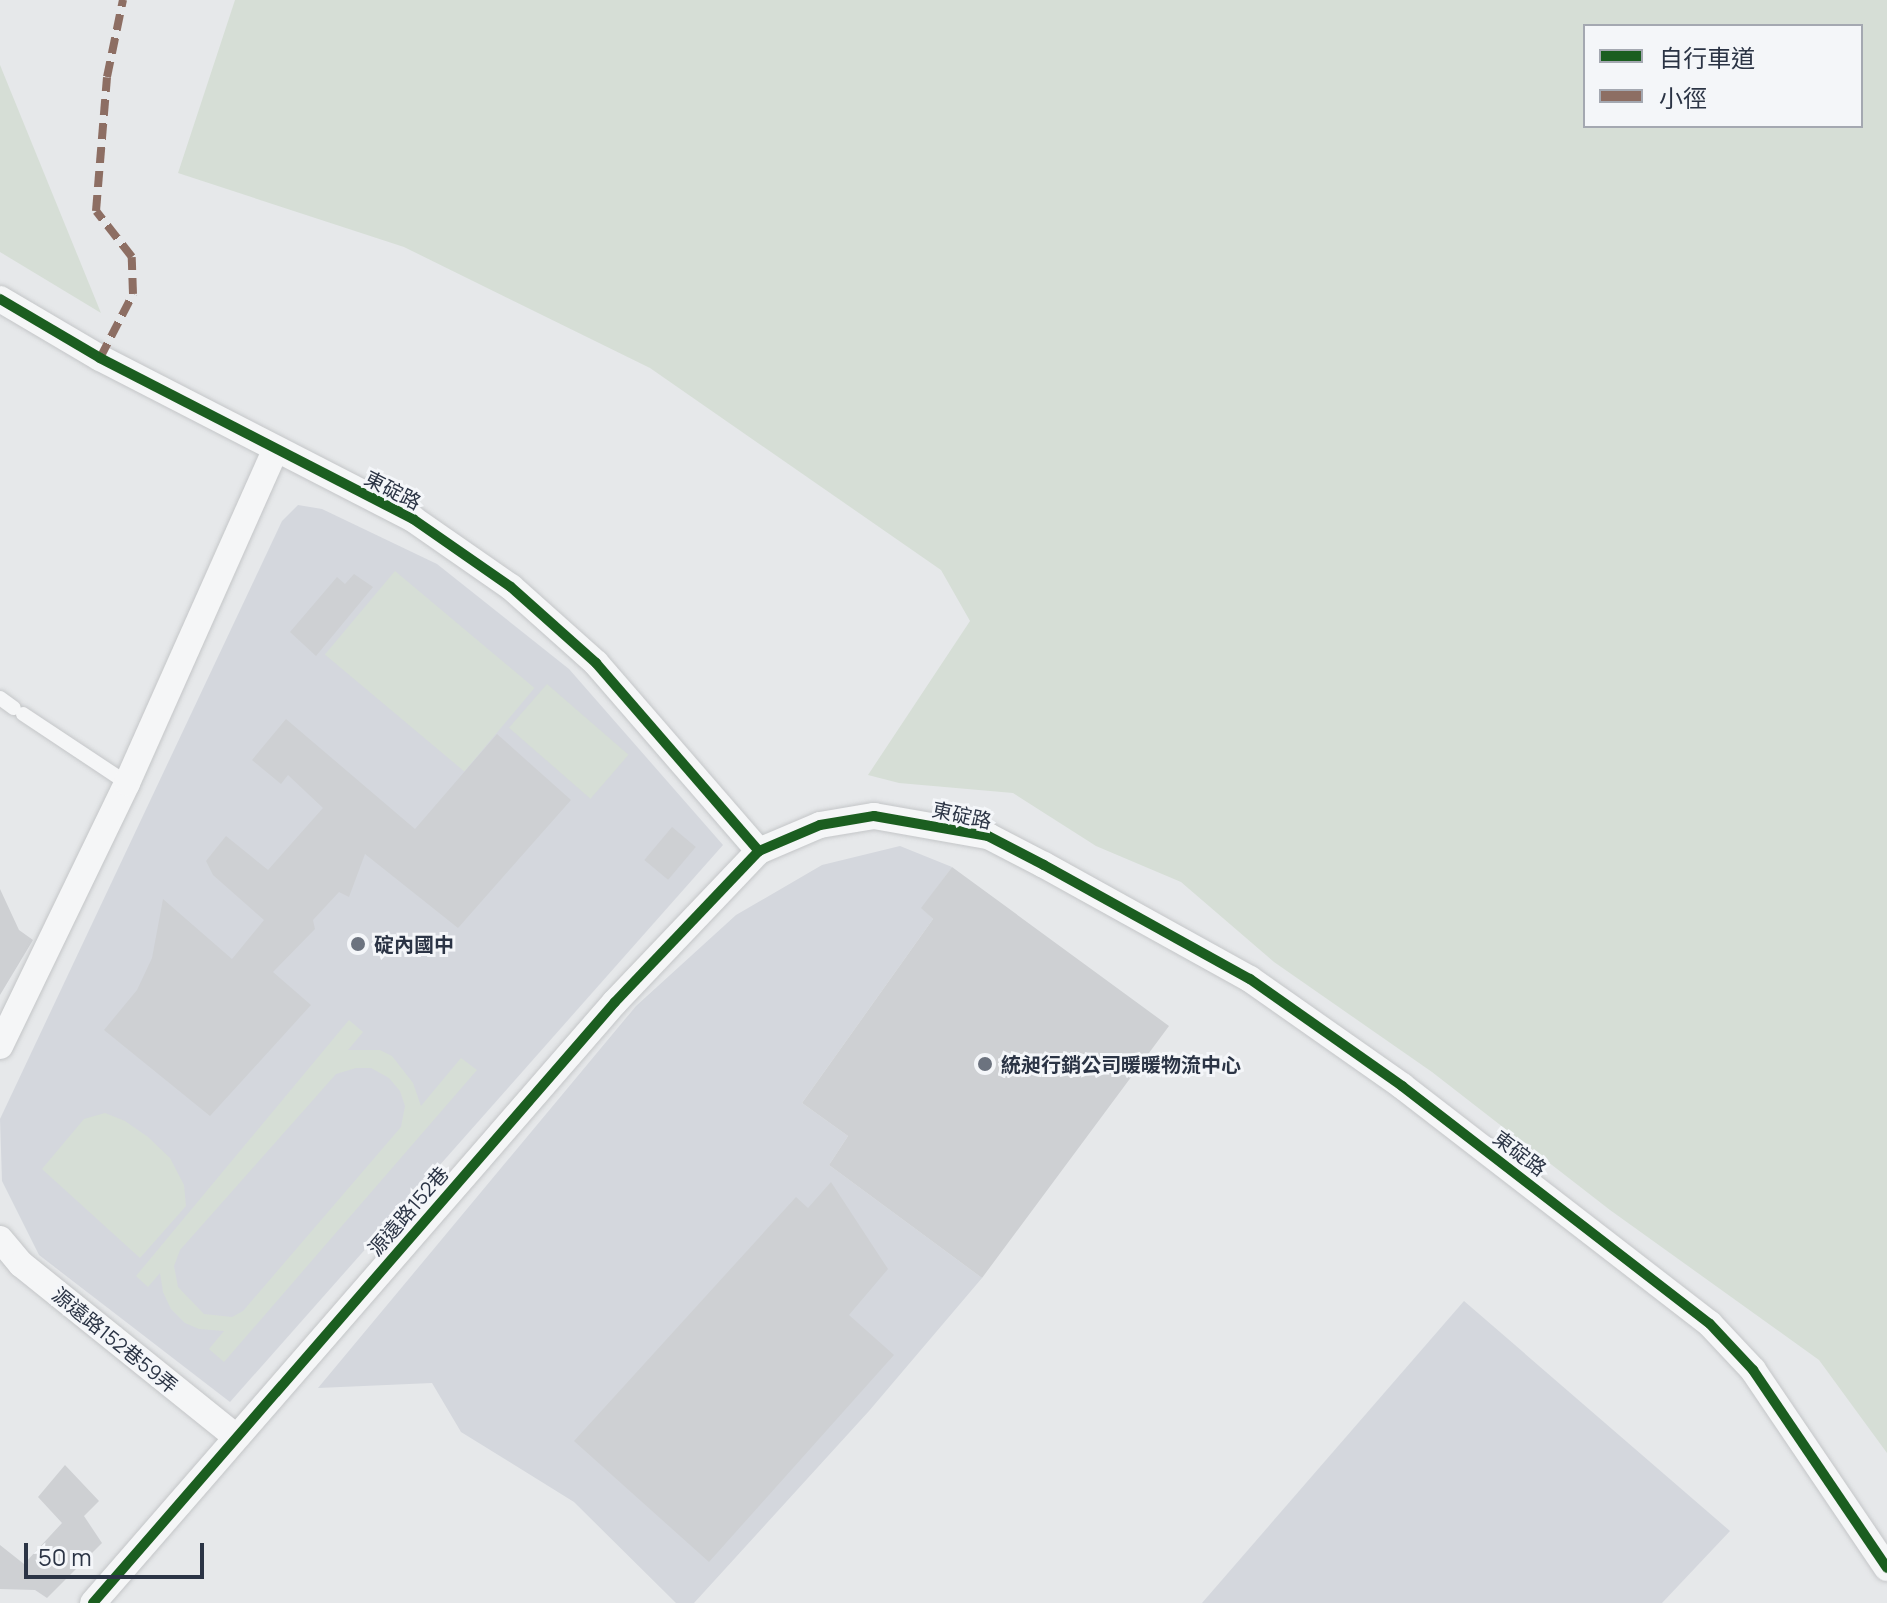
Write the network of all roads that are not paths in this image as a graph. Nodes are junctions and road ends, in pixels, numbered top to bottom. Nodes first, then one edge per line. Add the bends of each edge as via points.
1 (0, 299) edge
2 (275, 451) junction
3 (0, 698) edge
4 (127, 783) junction
5 (759, 851) junction
6 (0, 1046) edge
7 (0, 1239) edge
8 (235, 1436) junction
9 (1887, 1568) edge
10 (93, 1603) edge

1 - 2 street, 東碇路
2 - 4 street
2 - 5 street, 東碇路 via 413,519 549,618 596,663
3 - 4 lane
4 - 6 street
5 - 8 street, 源遠路152巷 via 615,1002
5 - 9 street, 東碇路 via 820,825 874,816 988,836 1250,979 1402,1086 1710,1324 1753,1370
7 - 8 street, 源遠路152巷59弄 via 21,1264
8 - 10 street, 源遠路152巷

